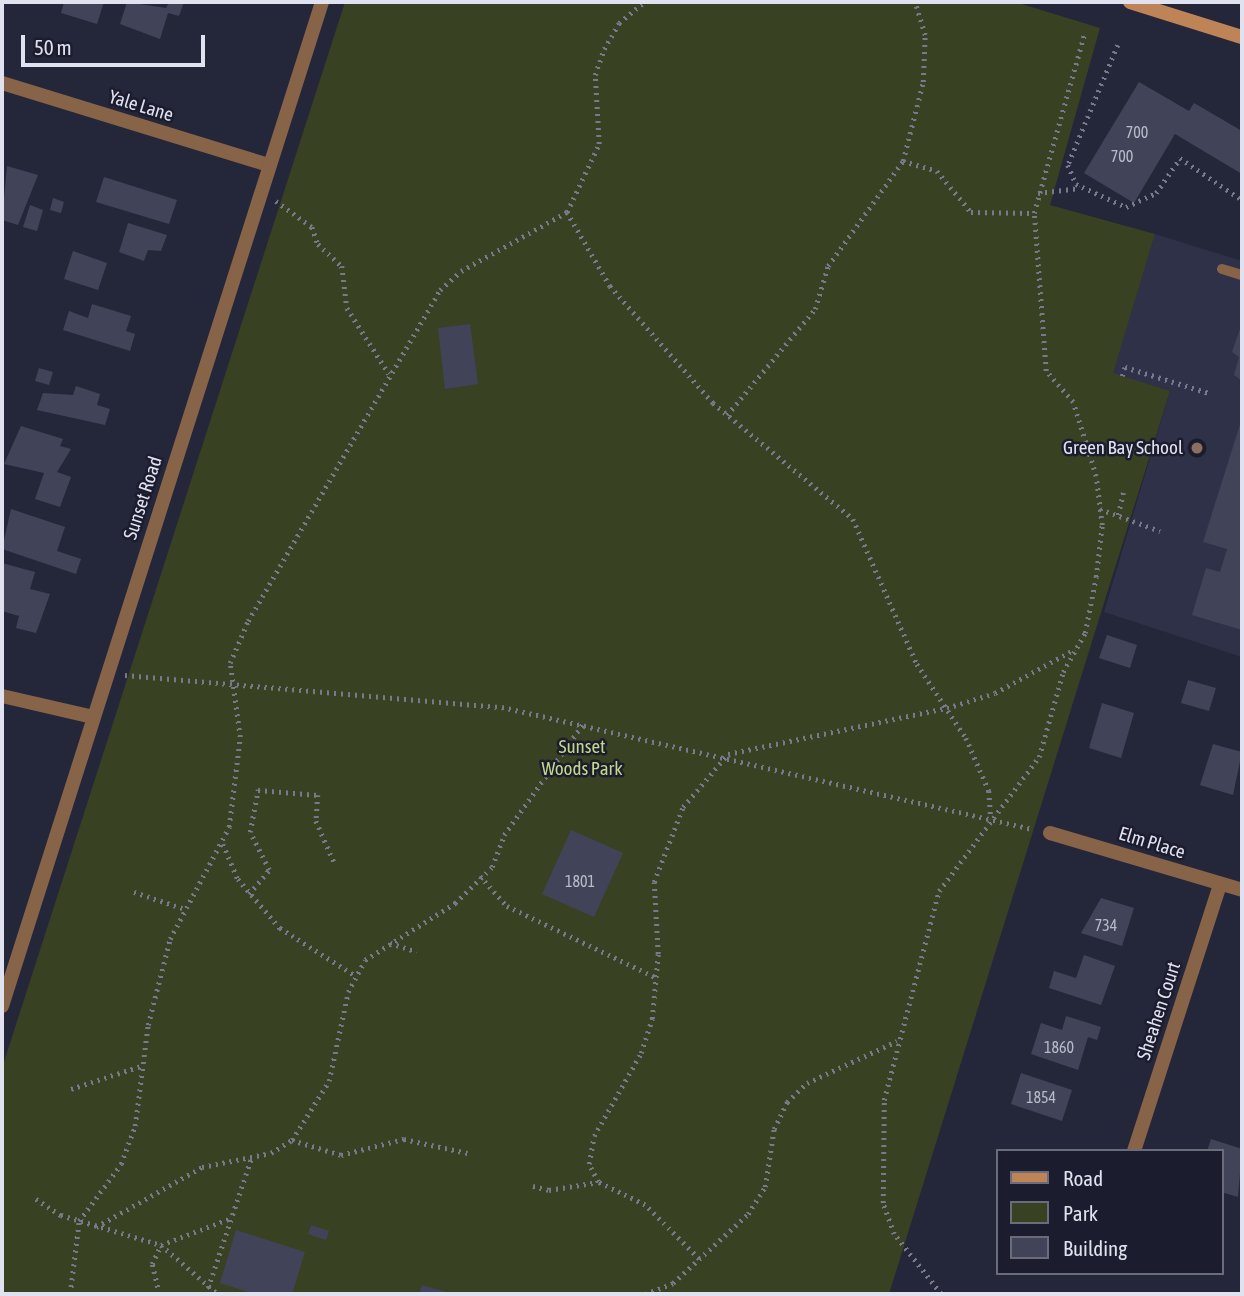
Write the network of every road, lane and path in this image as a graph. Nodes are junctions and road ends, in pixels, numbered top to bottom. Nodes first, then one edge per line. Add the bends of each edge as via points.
1 (322, 2) edge
2 (644, 2) edge
3 (915, 2) edge
4 (1130, 2) edge
5 (1085, 32) dead end
6 (1242, 37) edge
7 (1118, 45) dead end
8 (2, 83) edge
9 (903, 161) junction
10 (268, 165) junction
11 (1080, 188) junction
12 (1038, 193) junction
13 (258, 198) junction
14 (1242, 200) edge
15 (567, 212) junction
16 (1034, 213) junction
17 (1222, 269) dead end
18 (1242, 275) edge
19 (389, 374) junction
20 (1122, 376) dead end
21 (1209, 393) dead end
22 (727, 415) junction
23 (1123, 493) dead end
24 (1100, 509) junction
25 (1118, 514) junction
26 (1160, 531) dead end
27 (1076, 649) junction
28 (107, 674) junction
29 (235, 683) junction
30 (2, 696) edge
31 (947, 708) junction
32 (93, 718) junction
33 (583, 724) junction
34 (729, 754) junction
35 (992, 819) junction
36 (1050, 833) joint
37 (223, 844) junction
38 (334, 862) dead end
39 (480, 876) junction
40 (1220, 884) junction
41 (1242, 890) edge
42 (134, 892) dead end
43 (249, 894) junction
44 (182, 908) junction
45 (390, 943) junction
46 (417, 952) dead end
47 (356, 976) junction
48 (657, 978) junction
49 (2, 1006) edge
50 (897, 1041) junction
51 (141, 1066) junction
52 (71, 1089) dead end
53 (292, 1140) junction
54 (1136, 1149) edge
55 (467, 1153) dead end
56 (252, 1155) junction
57 (598, 1182) junction
58 (533, 1186) dead end
59 (36, 1199) dead end
60 (232, 1218) junction
61 (79, 1221) junction
62 (96, 1227) junction
63 (161, 1245) junction
64 (699, 1259) junction
65 (208, 1288) junction
66 (70, 1294) edge
67 (159, 1294) edge
68 (218, 1294) edge
69 (645, 1294) edge
70 (942, 1294) edge

1 - 10 street, Sunset Road
2 - 15 path via 619,23 604,49 595,75 599,144
3 - 9 path via 925,35 923,82
4 - 6 street
5 - 12 path
7 - 11 path via 1068,165
8 - 10 street, Yale Lane
9 - 16 path via 937,171 971,212
9 - 22 path via 828,266 815,309
10 - 13 street, Sunset Road
11 - 12 path
11 - 14 path via 1126,207 1156,193 1180,158
12 - 16 path
13 - 19 path via 282,202 342,266 348,308
13 - 28 street, Sunset Road
15 - 19 path via 461,271 440,290
15 - 22 path via 610,286
16 - 24 path via 1041,253 1041,350 1046,371 1073,402 1087,439
17 - 18 lane
19 - 29 path via 248,621 230,663
20 - 21 path via 1125,367
22 - 31 path via 853,519 917,664
23 - 25 path
24 - 25 path
24 - 27 path via 1096,577
25 - 26 path
27 - 31 path via 995,693
27 - 35 path via 1039,757
28 - 29 path
28 - 32 street, Sunset Road
29 - 33 path via 502,707
29 - 37 path via 240,737
30 - 32 street
31 - 34 path
31 - 35 path via 989,791
32 - 49 street, Sunset Road
33 - 34 path
33 - 39 path
34 - 35 path
34 - 48 path via 683,807 654,882
35 - 36 path
35 - 50 path via 939,891
36 - 40 street, Elm Place
37 - 43 path
37 - 44 path
38 - 43 path via 317,821 318,795 258,790 250,832 268,870
39 - 45 path via 455,903
39 - 48 path via 507,906
40 - 41 street, Elm Place
40 - 54 street, Sheahen Court
42 - 44 path
43 - 47 path via 281,928
44 - 51 path via 157,982
45 - 46 path
45 - 47 path via 365,960
47 - 53 path via 329,1081
48 - 57 path via 641,1053 594,1136 589,1164
50 - 64 path via 807,1083 787,1102 774,1129 765,1187 748,1214
50 - 70 path via 879,1152 883,1203 894,1234
51 - 52 path
51 - 61 path via 135,1126 121,1164
53 - 55 path via 341,1155 404,1139
53 - 56 path
56 - 60 path
56 - 62 path via 202,1167
57 - 58 path via 549,1191
57 - 64 path via 645,1205
59 - 61 path
60 - 63 path
60 - 65 path
61 - 62 path
61 - 66 path
62 - 63 path
63 - 65 path
63 - 67 path via 152,1264
64 - 69 path via 673,1283
65 - 68 path

